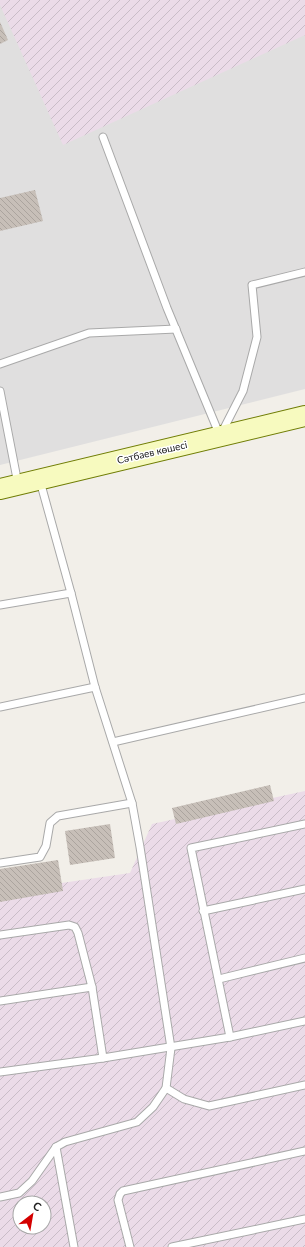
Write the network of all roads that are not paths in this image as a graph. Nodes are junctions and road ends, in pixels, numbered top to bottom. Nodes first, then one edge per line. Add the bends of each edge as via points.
1 (103, 137) dead end
2 (305, 272) edge
3 (176, 329) junction
4 (0, 364) edge
5 (0, 391) edge
6 (305, 416) edge
7 (220, 436) junction
8 (40, 479) junction
9 (9, 487) edge
10 (72, 593) junction
11 (0, 605) edge
12 (95, 687) junction
13 (305, 698) edge
14 (0, 706) edge
15 (113, 742) junction
16 (132, 803) junction
17 (305, 824) edge
18 (0, 863) edge
19 (305, 889) edge
20 (203, 911) junction
21 (0, 935) edge
22 (305, 958) edge
23 (219, 979) junction
24 (92, 987) junction
25 (0, 1001) edge
26 (305, 1021) edge
27 (230, 1037) junction
28 (171, 1048) junction
29 (103, 1058) junction
30 (0, 1072) edge
31 (305, 1085) edge
32 (166, 1088) junction
33 (56, 1147) junction
34 (305, 1151) edge
35 (0, 1197) edge
36 (305, 1219) edge
37 (74, 1247) edge
38 (130, 1247) edge
39 (172, 1247) edge

1 - 3 lane
2 - 7 lane via 252,285 257,338 242,391
3 - 4 lane via 89,333
3 - 7 lane
5 - 9 lane
6 - 7 main road, Сәтбаев көшесі
7 - 8 main road, Сәтбаев көшесі
8 - 9 main road, Сәтбаев көшесі
8 - 10 lane
10 - 11 lane
10 - 12 lane
12 - 14 lane
12 - 15 lane
13 - 15 lane
15 - 16 lane
16 - 18 lane via 58,816 50,823 46,846 40,856
16 - 28 lane
17 - 20 lane via 191,848
19 - 20 lane
20 - 23 lane
21 - 24 lane via 69,925 75,927
22 - 23 lane
23 - 27 lane
24 - 25 lane
24 - 29 lane
26 - 27 lane
27 - 28 lane
28 - 29 lane
28 - 32 lane
29 - 30 lane
31 - 32 lane via 209,1106 184,1100
32 - 33 lane via 153,1107 137,1122 65,1142
33 - 35 lane via 28,1185 19,1193
33 - 37 lane
34 - 38 lane via 123,1191 118,1200
36 - 39 lane

